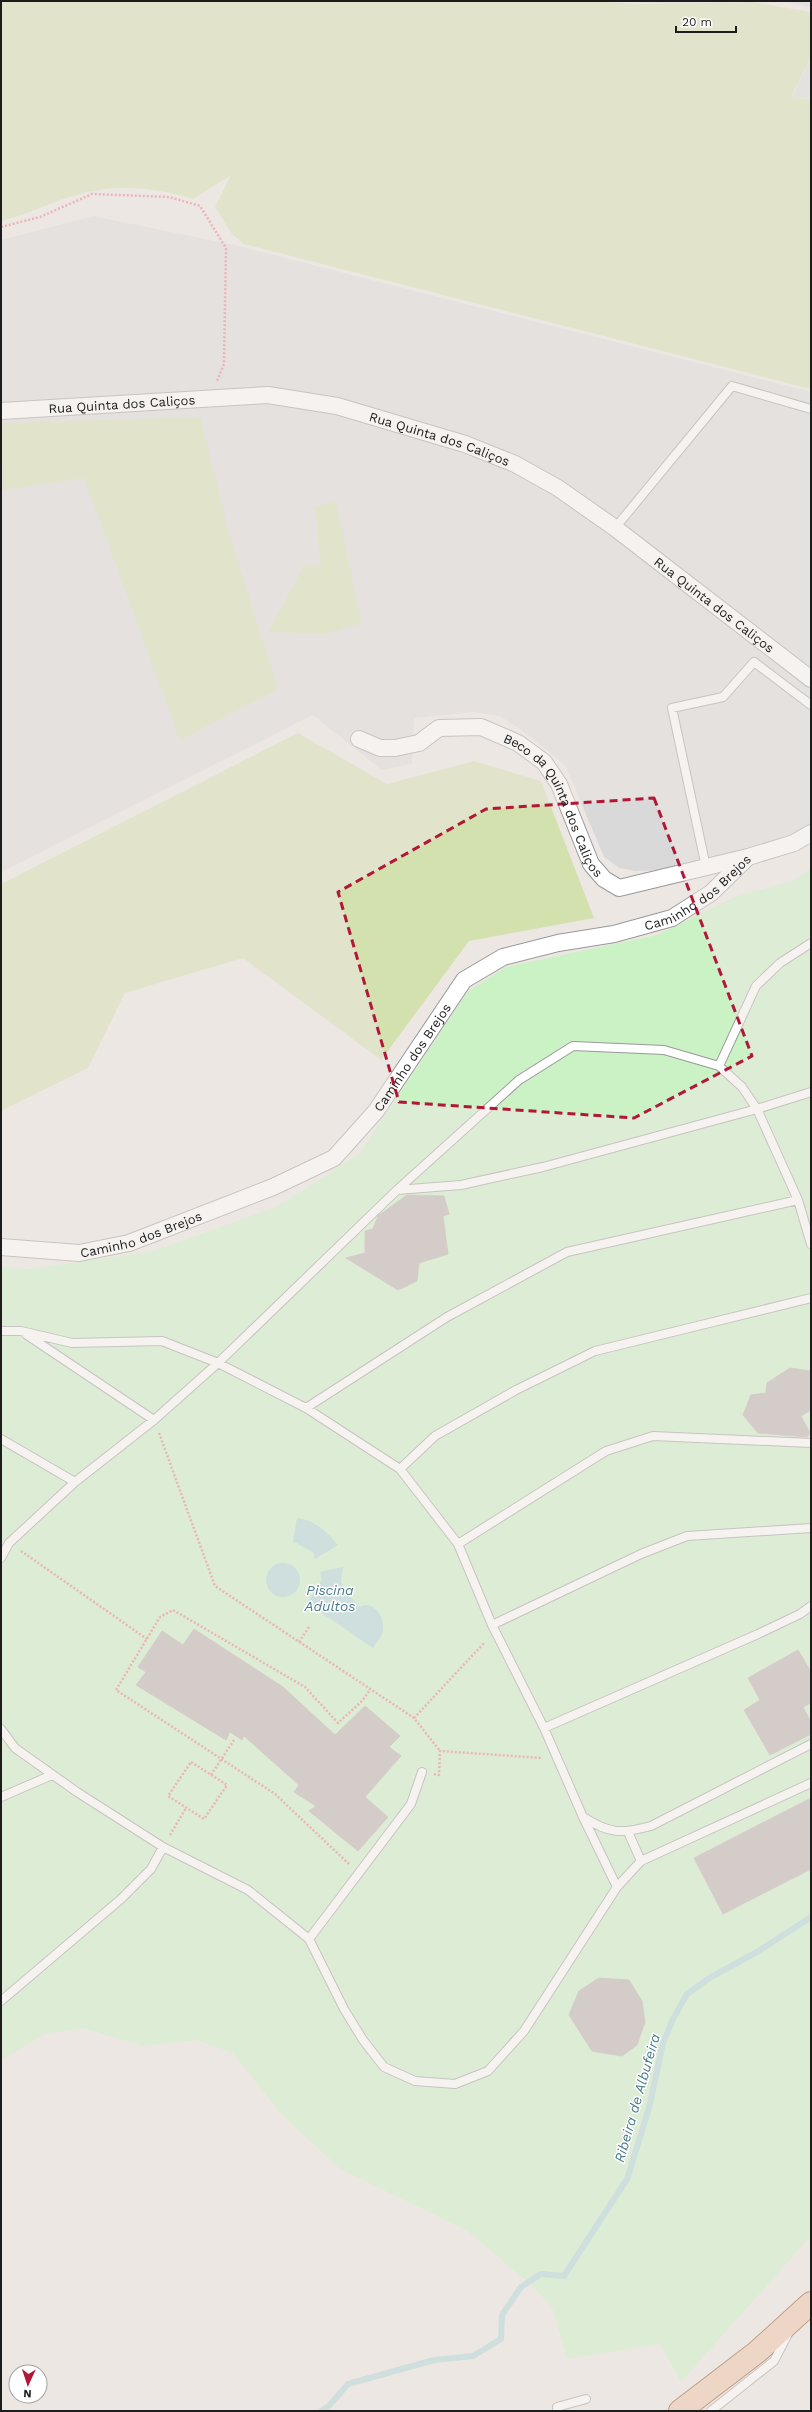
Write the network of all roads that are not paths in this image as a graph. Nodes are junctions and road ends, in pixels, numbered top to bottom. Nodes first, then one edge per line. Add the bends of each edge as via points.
1 (811, 409) edge
2 (1, 411) edge
3 (615, 528) junction
4 (811, 679) edge
5 (811, 705) edge
6 (359, 739) dead end
7 (811, 833) edge
8 (748, 857) junction
9 (706, 867) junction
10 (811, 943) edge
11 (718, 1066) junction
12 (811, 1092) edge
13 (757, 1109) junction
14 (397, 1190) junction
15 (798, 1200) junction
16 (811, 1244) edge
17 (1, 1247) edge
18 (811, 1298) edge
19 (1, 1331) edge
20 (22, 1331) junction
21 (218, 1363) junction
22 (306, 1408) junction
23 (154, 1420) junction
24 (1, 1439) edge
25 (811, 1443) edge
26 (400, 1469) junction
27 (75, 1482) junction
28 (811, 1528) edge
29 (1, 1539) edge
30 (9, 1543) junction
31 (458, 1544) junction
32 (1, 1558) edge
33 (811, 1606) edge
34 (494, 1629) junction
35 (544, 1728) junction
36 (1, 1729) edge
37 (811, 1744) edge
38 (422, 1772) dead end
39 (52, 1774) junction
40 (811, 1783) edge
41 (1, 1797) edge
42 (583, 1817) junction
43 (628, 1832) junction
44 (163, 1847) junction
45 (641, 1861) junction
46 (617, 1886) junction
47 (310, 1939) junction
48 (1, 2001) edge
49 (811, 2303) edge
50 (794, 2320) junction
51 (586, 2399) dead end
52 (557, 2411) edge
53 (680, 2411) edge
54 (711, 2411) edge

1 - 3 lane via 732,386
2 - 3 street, Rua Quinta dos Caliços via 268,395 337,406 465,444 514,464 558,488
3 - 4 street, Rua Quinta dos Caliços
5 - 9 lane via 754,662 723,697 672,708
6 - 9 street, Beco da Quinta dos Caliços via 380,748 395,748 419,744 439,728 481,727 518,743 544,762 559,784 591,864 604,880 619,888
7 - 8 street, Caminho dos Brejos via 794,843
8 - 9 street, Beco da Quinta dos Caliços
8 - 17 street, Caminho dos Brejos via 711,893 672,918 614,934 558,943 503,957 464,980 376,1111 334,1158 273,1187 129,1242 79,1253
10 - 11 lane via 780,963 756,986
11 - 13 lane via 742,1087
11 - 14 lane via 664,1050 573,1046 519,1080
12 - 13 lane
13 - 14 lane via 535,1169 461,1185
13 - 15 lane
14 - 21 lane
15 - 16 lane
15 - 22 lane via 567,1252 447,1317
18 - 26 lane via 595,1351 516,1390 435,1436
19 - 20 lane
20 - 21 lane via 72,1343 162,1341
20 - 23 lane
21 - 22 lane
21 - 23 lane
22 - 26 lane
23 - 27 lane
24 - 27 lane
25 - 31 lane via 653,1436 606,1451
26 - 31 lane
27 - 30 lane
28 - 34 lane via 687,1536 641,1554
29 - 30 lane
30 - 32 lane
31 - 34 lane
33 - 35 lane via 758,1634
34 - 35 lane
35 - 42 lane
36 - 39 lane via 16,1748
37 - 43 lane via 651,1826
38 - 47 lane via 411,1804
39 - 41 lane
39 - 44 lane
40 - 45 lane
42 - 43 lane via 603,1829
42 - 46 lane
43 - 45 lane
44 - 47 lane via 248,1890
44 - 48 lane via 150,1869 120,1899
45 - 46 lane
46 - 47 lane via 524,2031 488,2071 455,2084 415,2081 384,2067 344,2009
49 - 50 main road
50 - 53 main road
50 - 54 lane via 774,2361
51 - 52 lane via 557,2407

